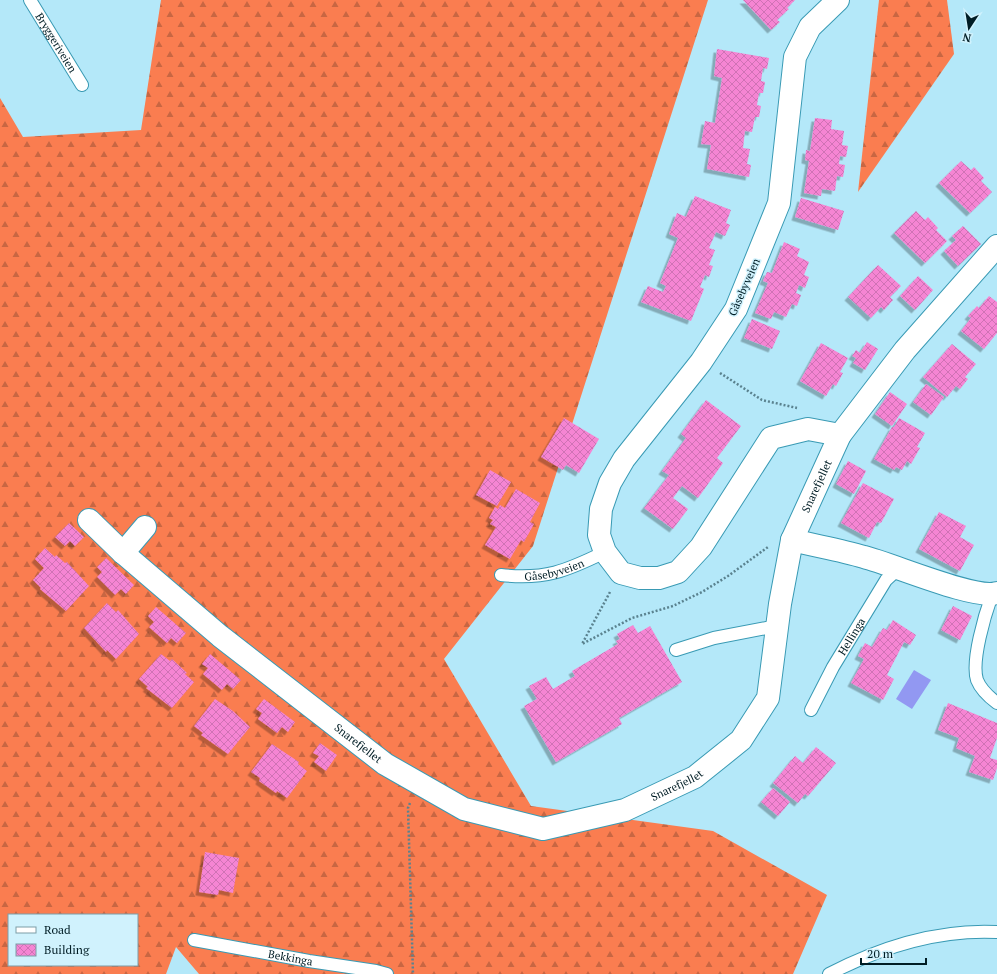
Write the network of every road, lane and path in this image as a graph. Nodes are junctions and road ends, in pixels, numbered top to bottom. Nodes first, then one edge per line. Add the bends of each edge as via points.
1 (30, 0) edge
2 (838, 0) edge
3 (82, 85) dead end
4 (997, 246) edge
5 (701, 362) junction
6 (803, 409) dead end
7 (840, 435) junction
8 (89, 520) dead end
9 (145, 527) dead end
10 (792, 540) junction
11 (605, 552) junction
12 (122, 553) junction
13 (899, 568) junction
14 (501, 575) dead end
15 (994, 594) edge
16 (777, 626) junction
17 (676, 650) dead end
18 (997, 703) edge
19 (812, 710) dead end
20 (418, 782) junction
21 (997, 932) edge
22 (194, 940) dead end
23 (387, 974) edge
24 (413, 974) edge
25 (829, 974) edge

1 - 3 lane, Bryggeriveien
2 - 5 street, Gåsebyveien via 810,27 795,57 779,203 736,309
4 - 7 street, Snarefjellet via 905,350
5 - 6 path via 762,400
5 - 11 street, Gåsebyveien via 624,459 610,484 601,509 599,535
7 - 10 street, Snarefjellet
7 - 11 street, Gåsebyveien via 808,429 771,438 701,547 678,572 659,578 640,578 622,573
8 - 12 street, Snarefjellet
9 - 12 street
10 - 13 street via 865,557
10 - 16 street, Snarefjellet
11 - 14 lane, Gåsebyveien via 572,568 551,574 524,578
12 - 20 street, Snarefjellet via 220,636 385,764
13 - 15 street via 966,591
13 - 19 lane, Hellinga via 886,580 833,667
15 - 18 lane via 982,626 976,663 977,679 982,690
16 - 17 lane via 728,635
16 - 20 street, Snarefjellet via 768,698 741,740 695,777 625,810 543,829 464,809
20 - 24 path via 408,808
21 - 25 lane via 976,931 916,940 880,950
22 - 23 lane, Bekkinga

